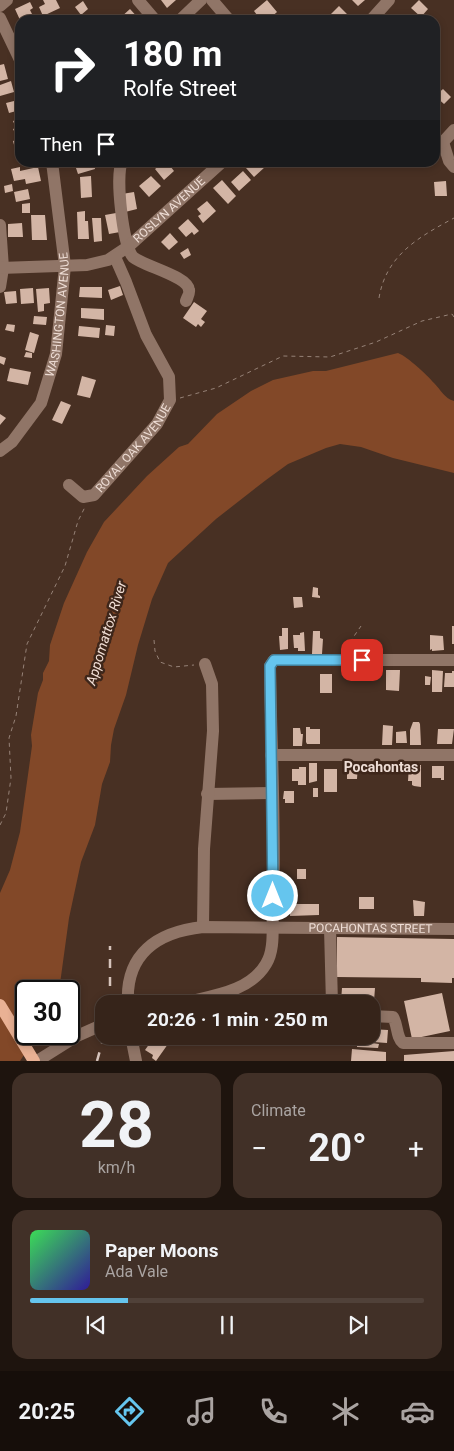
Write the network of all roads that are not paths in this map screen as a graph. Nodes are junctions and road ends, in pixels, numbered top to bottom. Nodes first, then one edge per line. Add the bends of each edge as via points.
1 (8, 0) edge
2 (138, 0) edge
3 (202, 0) edge
4 (212, 0) edge
5 (390, 0) edge
6 (0, 6) edge
7 (151, 15) edge
8 (186, 15) edge
9 (225, 15) edge
10 (376, 15) edge
11 (0, 18) edge
12 (15, 50) edge
13 (454, 130) edge
14 (440, 142) edge
15 (440, 145) edge
16 (53, 167) edge
17 (120, 167) edge
18 (216, 167) edge
19 (454, 167) edge
20 (0, 225) edge
21 (129, 246) junction
22 (115, 257) junction
23 (65, 266) junction
24 (1, 268) edge
25 (0, 287) edge
26 (186, 301) dead end
27 (0, 451) edge
28 (69, 485) dead end
29 (454, 660) edge
30 (205, 664) road end
31 (272, 755) junction
32 (454, 755) edge
33 (272, 793) junction
34 (207, 794) junction
35 (203, 927) junction
36 (272, 927) junction
37 (330, 928) junction
38 (454, 929) edge
39 (128, 995) edge
40 (215, 995) edge
41 (332, 995) edge
42 (0, 1005) edge
43 (380, 1016) edge
44 (95, 1028) edge
45 (454, 1043) edge
46 (133, 1045) edge
47 (36, 1061) edge
48 (136, 1061) edge

1 - 6 street
2 - 7 street
3 - 8 street
4 - 9 street
5 - 10 street
11 - 12 street
13 - 14 street
15 - 19 street
16 - 23 street, WASHINGTON AVENUE
17 - 21 street via 119,196
18 - 21 street, ROSLYN AVENUE
20 - 24 street
21 - 22 street, ROSLYN AVENUE
21 - 26 street via 133,257 188,286
22 - 23 street via 100,263
22 - 28 street, ROYAL OAK AVENUE via 146,335 169,377 170,400 157,424 94,495 83,497
23 - 24 street
23 - 27 street, WASHINGTON AVENUE via 56,354 42,403 12,442
24 - 25 street
29 - 31 street via 274,660 270,666
30 - 34 street via 212,688 213,731
31 - 32 street
31 - 33 street
33 - 34 street
33 - 36 street
34 - 35 street
35 - 36 street, POCAHONTAS STREET
35 - 39 street, POCAHONTAS STREET via 173,932 144,952 132,971
36 - 37 street, POCAHONTAS STREET
36 - 40 street via 271,951 257,976 231,991
37 - 38 street, POCAHONTAS STREET
37 - 41 street
42 - 47 main road
43 - 45 street via 393,1017 400,1040 404,1043
44 - 47 street
46 - 48 street

